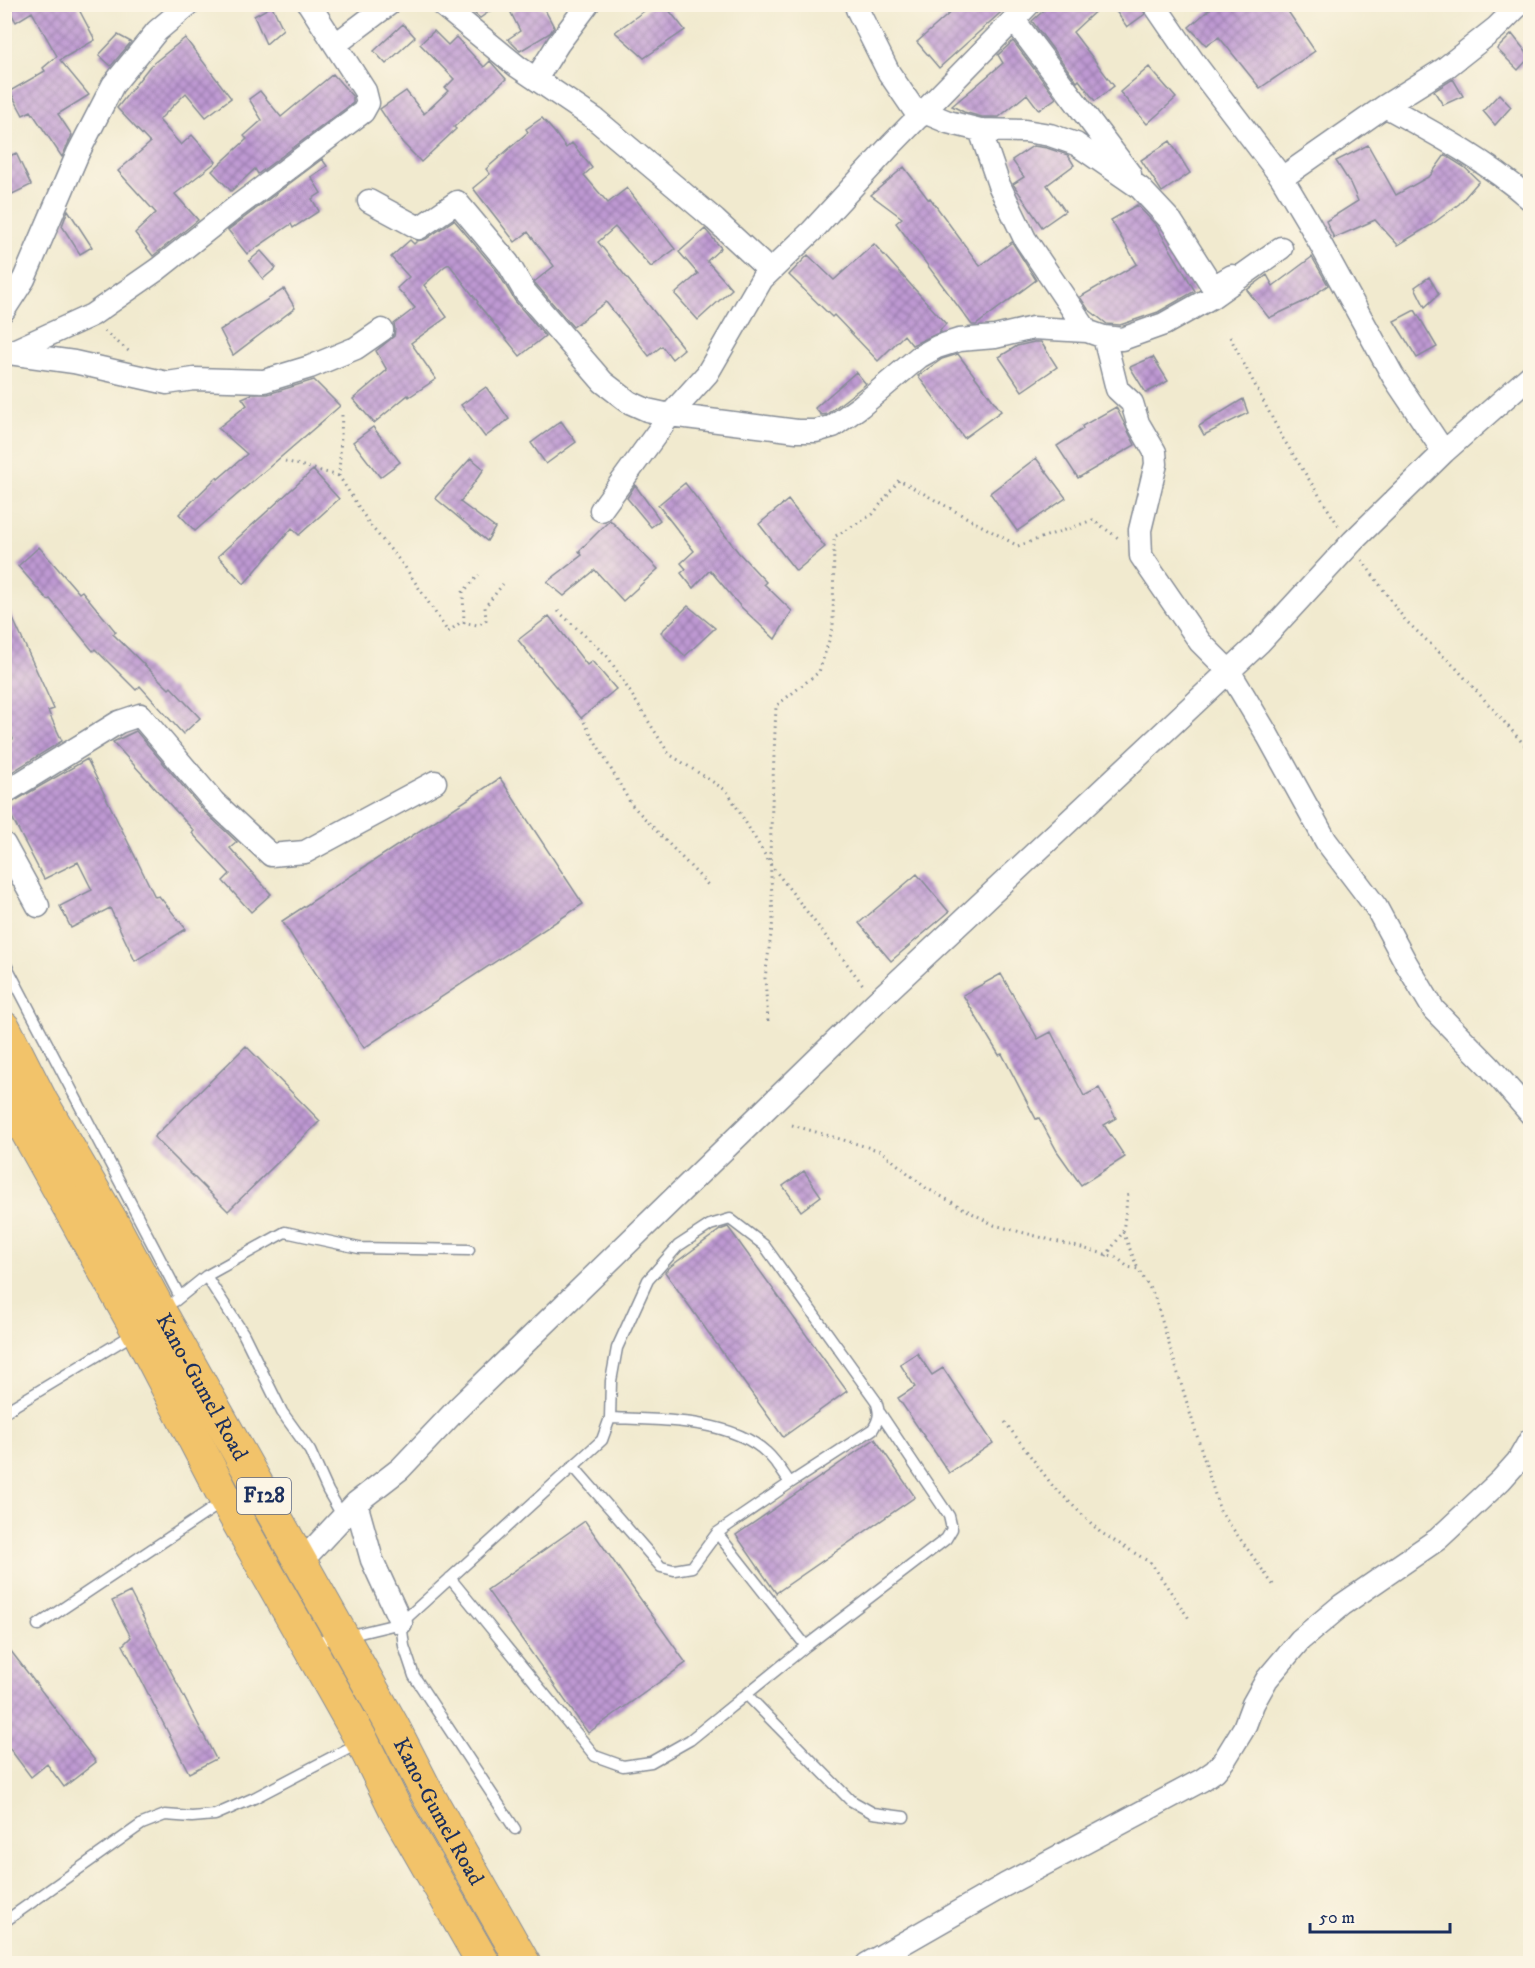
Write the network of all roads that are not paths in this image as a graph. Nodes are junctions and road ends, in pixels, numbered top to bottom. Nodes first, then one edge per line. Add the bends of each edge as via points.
1 (189, 4) edge
2 (309, 4) edge
3 (389, 4) edge
4 (441, 4) edge
5 (588, 4) edge
6 (858, 4) edge
7 (1154, 4) edge
8 (1520, 4) edge
9 (1021, 12) edge
10 (336, 44) junction
11 (536, 79) junction
12 (1385, 106) junction
13 (921, 115) junction
14 (980, 130) junction
15 (1282, 178) junction
16 (1140, 188) junction
17 (1530, 199) edge
18 (369, 201) dead end
19 (1310, 225) junction
20 (1281, 248) junction
21 (770, 271) junction
22 (1212, 297) junction
23 (4, 310) edge
24 (382, 330) dead end
25 (1095, 334) junction
26 (8, 353) edge
27 (1530, 376) edge
28 (670, 415) junction
29 (1444, 452) junction
30 (602, 510) dead end
31 (1229, 671) junction
32 (435, 782) dead end
33 (4, 793) edge
34 (4, 844) edge
35 (38, 906) dead end
36 (4, 961) edge
37 (4, 1028) edge
38 (4, 1090) edge
39 (1530, 1113) edge
40 (469, 1250) dead end
41 (206, 1276) junction
42 (159, 1313) junction
43 (4, 1412) edge
44 (880, 1413) junction
45 (610, 1418) junction
46 (1530, 1440) edge
47 (573, 1466) junction
48 (790, 1483) junction
49 (226, 1500) junction
50 (349, 1510) junction
51 (717, 1533) junction
52 (301, 1562) junction
53 (450, 1578) junction
54 (401, 1623) junction
55 (38, 1625) dead end
56 (343, 1637) junction
57 (308, 1643) junction
58 (806, 1646) junction
59 (747, 1695) junction
60 (362, 1742) junction
61 (904, 1817) dead end
62 (515, 1829) dead end
63 (4, 1922) edge
64 (484, 1964) edge
65 (524, 1964) edge
66 (867, 1964) edge

1 - 23 street via 157,32 113,85 78,153 24,279
2 - 10 street
3 - 10 street
4 - 11 street
5 - 11 street
6 - 13 street via 889,72
7 - 15 street
8 - 12 street via 1444,69
9 - 13 street
9 - 16 street
10 - 26 street via 365,91 368,103 363,112 92,315
11 - 21 street via 595,119
12 - 15 street
12 - 17 street via 1457,146
13 - 14 street
13 - 21 street
14 - 16 street via 1025,131 1076,144
14 - 25 street via 999,185 1025,239
15 - 19 street
16 - 20 street via 1171,221 1213,287
16 - 22 street
18 - 28 street via 420,228 457,202 508,263 525,292 603,382 629,402
19 - 20 street
19 - 29 street via 1393,376
20 - 22 street
21 - 28 street via 706,374
22 - 25 street via 1164,324 1122,339
24 - 26 street via 356,348 264,381 194,379 167,383 74,362
25 - 28 street via 1033,328 937,347 919,357 861,406 816,432
25 - 31 street via 1117,389 1132,403 1138,423 1155,452 1156,464 1140,530 1142,555 1200,642
27 - 29 street
28 - 30 street
29 - 31 street
31 - 39 street via 1326,840 1377,907 1434,1010
31 - 50 street via 876,1002 400,1469
32 - 33 street via 305,852 271,855 214,802 140,715 119,722
34 - 35 street
36 - 42 lane
37 - 42 main road, Kano-Gumel Road / F128
38 - 42 main road, Kano-Gumel Road / F128
40 - 41 lane via 359,1248 285,1232
41 - 42 lane
41 - 50 lane via 243,1333 282,1412 310,1451 328,1491
42 - 43 lane
42 - 49 main road, Kano-Gumel Road / F128
42 - 52 main road, Kano-Gumel Road / F128
44 - 45 lane via 876,1401 764,1245 730,1219 710,1225 678,1246 648,1280 617,1348
44 - 48 lane via 873,1429
44 - 58 lane via 949,1516 952,1528 946,1539 929,1553
45 - 47 lane via 602,1440
45 - 48 lane via 693,1422 737,1434 766,1452
46 - 66 street via 1501,1480 1438,1539 1342,1605 1300,1640 1268,1679 1244,1728 1215,1771
47 - 51 lane via 661,1568 692,1567
47 - 53 lane
48 - 51 lane
49 - 55 lane
49 - 57 main road, Kano-Gumel Road / F128
50 - 52 street
50 - 54 street
51 - 58 lane
52 - 56 main road, Kano-Gumel Road / F128
53 - 54 lane
53 - 59 lane via 595,1755 623,1766 651,1762 690,1740
54 - 56 lane
54 - 62 lane via 414,1676
56 - 57 lane
56 - 65 main road, Kano-Gumel Road / F128
57 - 60 main road, Kano-Gumel Road / F128
58 - 59 lane
59 - 61 lane via 850,1800 873,1813
60 - 63 lane via 215,1815 165,1815 141,1824
60 - 64 main road, Kano-Gumel Road / F128

